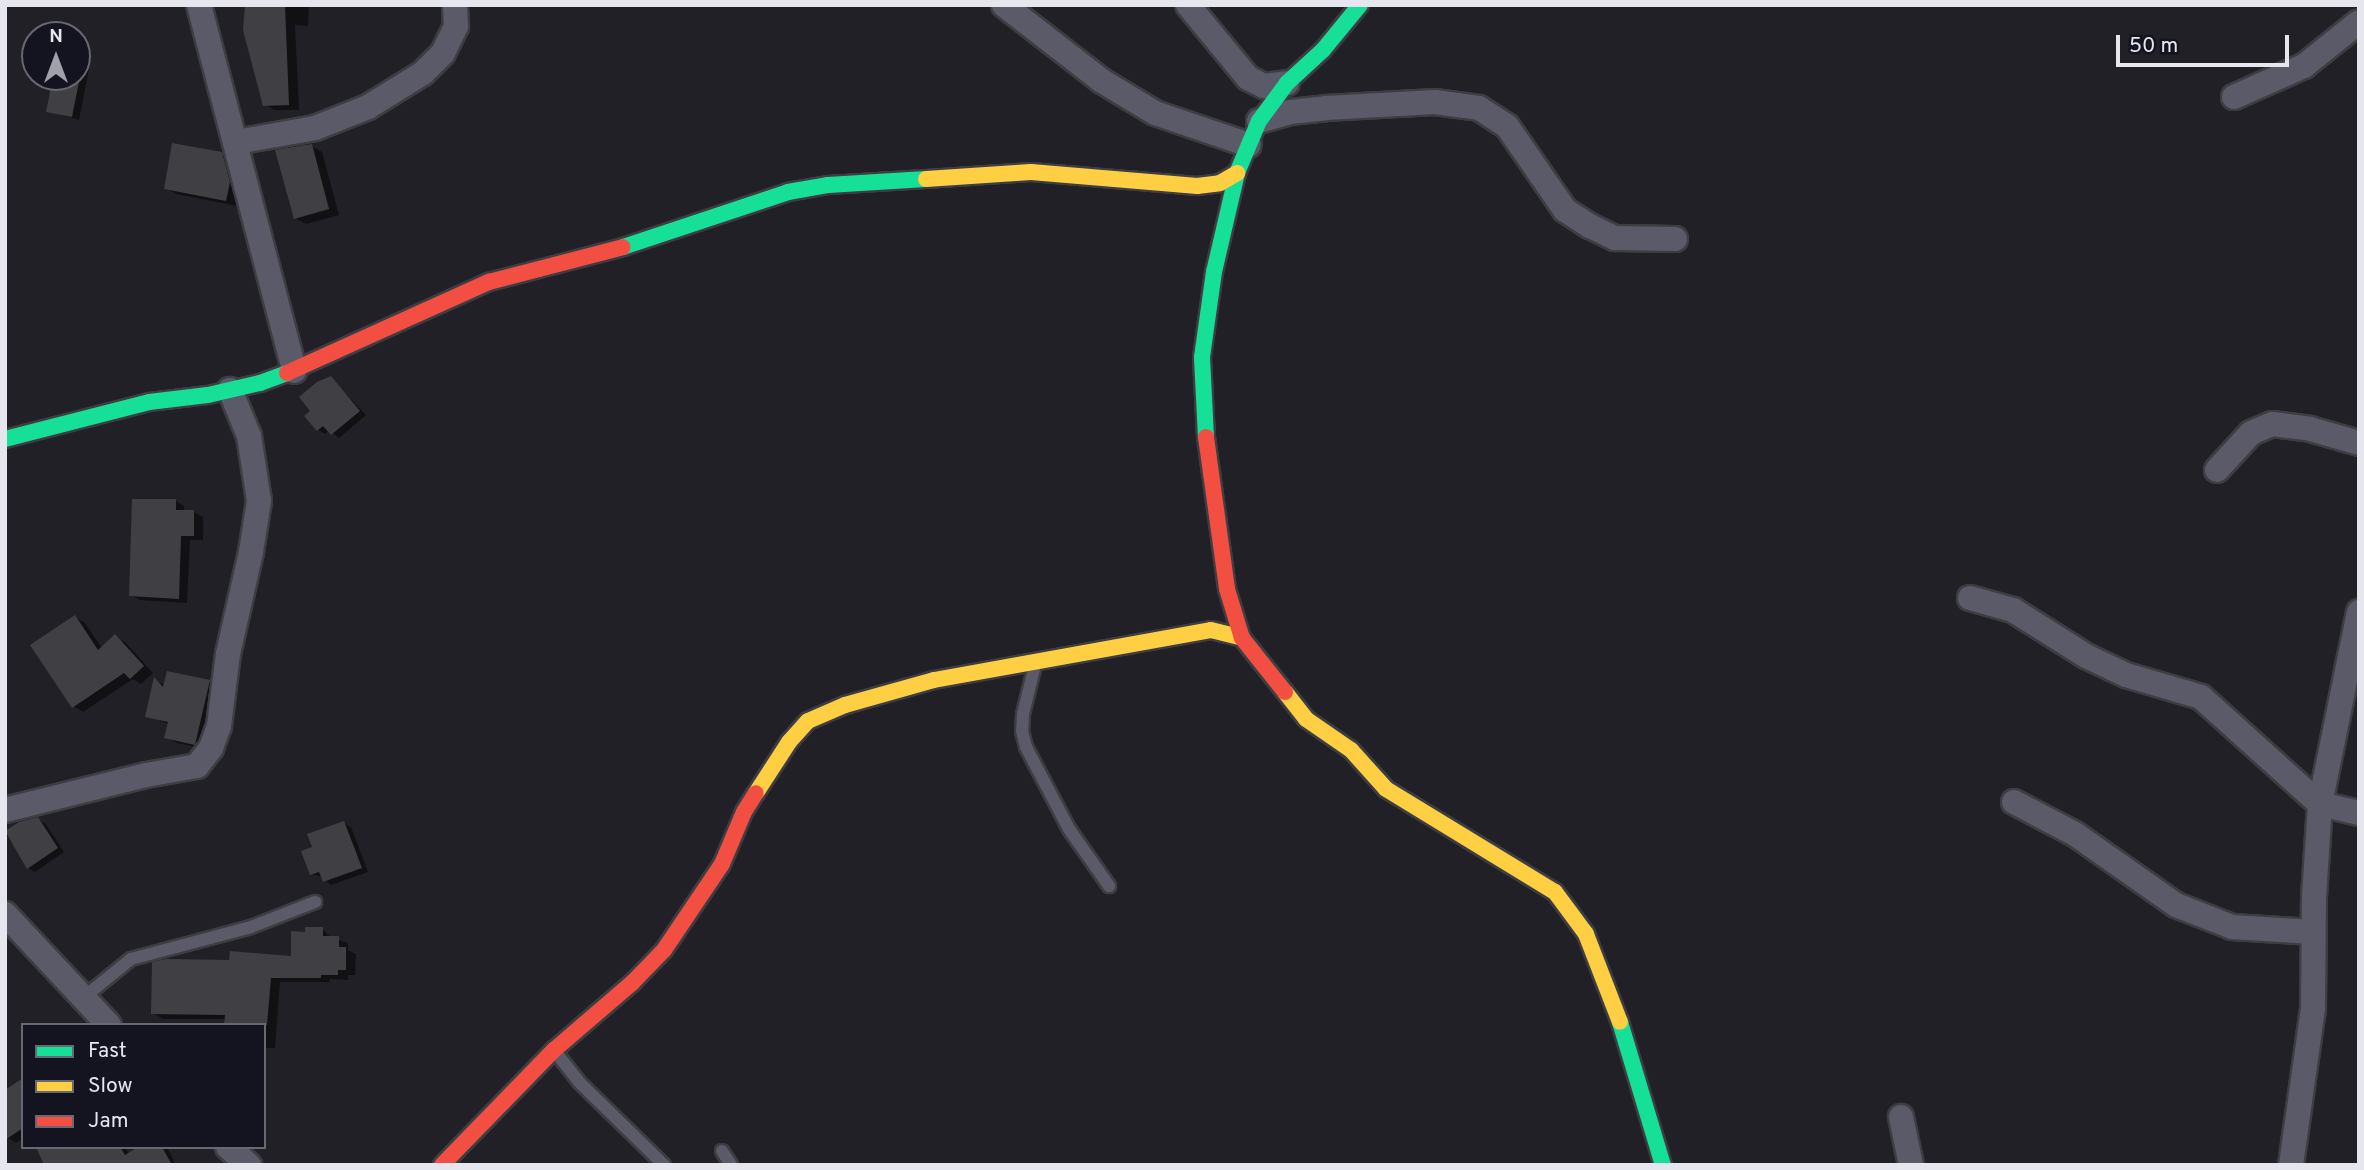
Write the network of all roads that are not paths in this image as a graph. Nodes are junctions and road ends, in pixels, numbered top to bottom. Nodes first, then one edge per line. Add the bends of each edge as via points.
1 (199, 5) edge
2 (456, 5) edge
3 (1004, 5) edge
4 (1188, 5) edge
5 (1360, 5) edge
6 (2359, 22) edge
7 (1287, 83) junction
8 (2234, 97) dead end
9 (1259, 121) junction
10 (236, 142) junction
11 (1249, 145) junction
12 (1237, 173) junction
13 (1675, 239) dead end
14 (294, 371) junction
15 (230, 390) junction
16 (5, 439) edge
17 (2359, 443) edge
18 (2217, 470) dead end
19 (1970, 598) dead end
20 (2359, 612) edge
21 (1242, 638) junction
22 (1036, 661) junction
23 (2014, 802) dead end
24 (2320, 804) junction
25 (5, 810) edge
26 (2359, 813) edge
27 (1109, 886) dead end
28 (315, 902) dead end
29 (5, 914) edge
30 (2313, 932) junction
31 (83, 998) junction
32 (107, 1023) edge
33 (554, 1050) junction
34 (1901, 1117) dead end
35 (230, 1149) edge
36 (722, 1151) dead end
37 (249, 1165) edge
38 (442, 1165) edge
39 (664, 1165) edge
40 (731, 1165) edge
41 (1663, 1165) edge
42 (1912, 1165) edge
43 (2291, 1165) edge

1 - 10 street
2 - 10 street via 456,26 443,53 423,73 368,107 315,128
3 - 11 street via 1102,81 1155,113
4 - 7 street via 1248,78 1264,86
5 - 7 street via 1323,50
6 - 8 street via 2304,66
7 - 9 street
9 - 11 street
9 - 13 street via 1326,108 1435,102 1479,108 1507,126 1565,210 1615,237
10 - 14 street
11 - 12 street
12 - 14 street via 1220,183 1197,186 1031,172 828,185 788,192 618,249 489,282
12 - 21 street via 1214,272 1202,357 1206,438 1227,589
14 - 15 street
15 - 16 street via 136,405
15 - 25 street via 249,436 259,501 228,654 219,726 211,748 197,766
17 - 18 street via 2272,424 2250,433
19 - 24 street via 2013,610 2126,675 2201,697
20 - 24 street
21 - 22 street via 1211,630
21 - 41 street via 1306,719 1351,750 1387,789 1555,892 1586,934 1614,1002
22 - 27 lane via 1023,714 1026,747 1069,829
22 - 33 street via 934,680 845,705 808,721 769,772 744,812 722,864 664,950
23 - 30 street via 2075,834 2176,905 2232,927
24 - 26 street
24 - 30 street
28 - 31 lane via 251,927 131,958
29 - 31 street
30 - 43 street via 2313,1008
31 - 32 street
33 - 38 street
33 - 39 lane via 580,1083
34 - 42 street
35 - 37 street
36 - 40 lane

